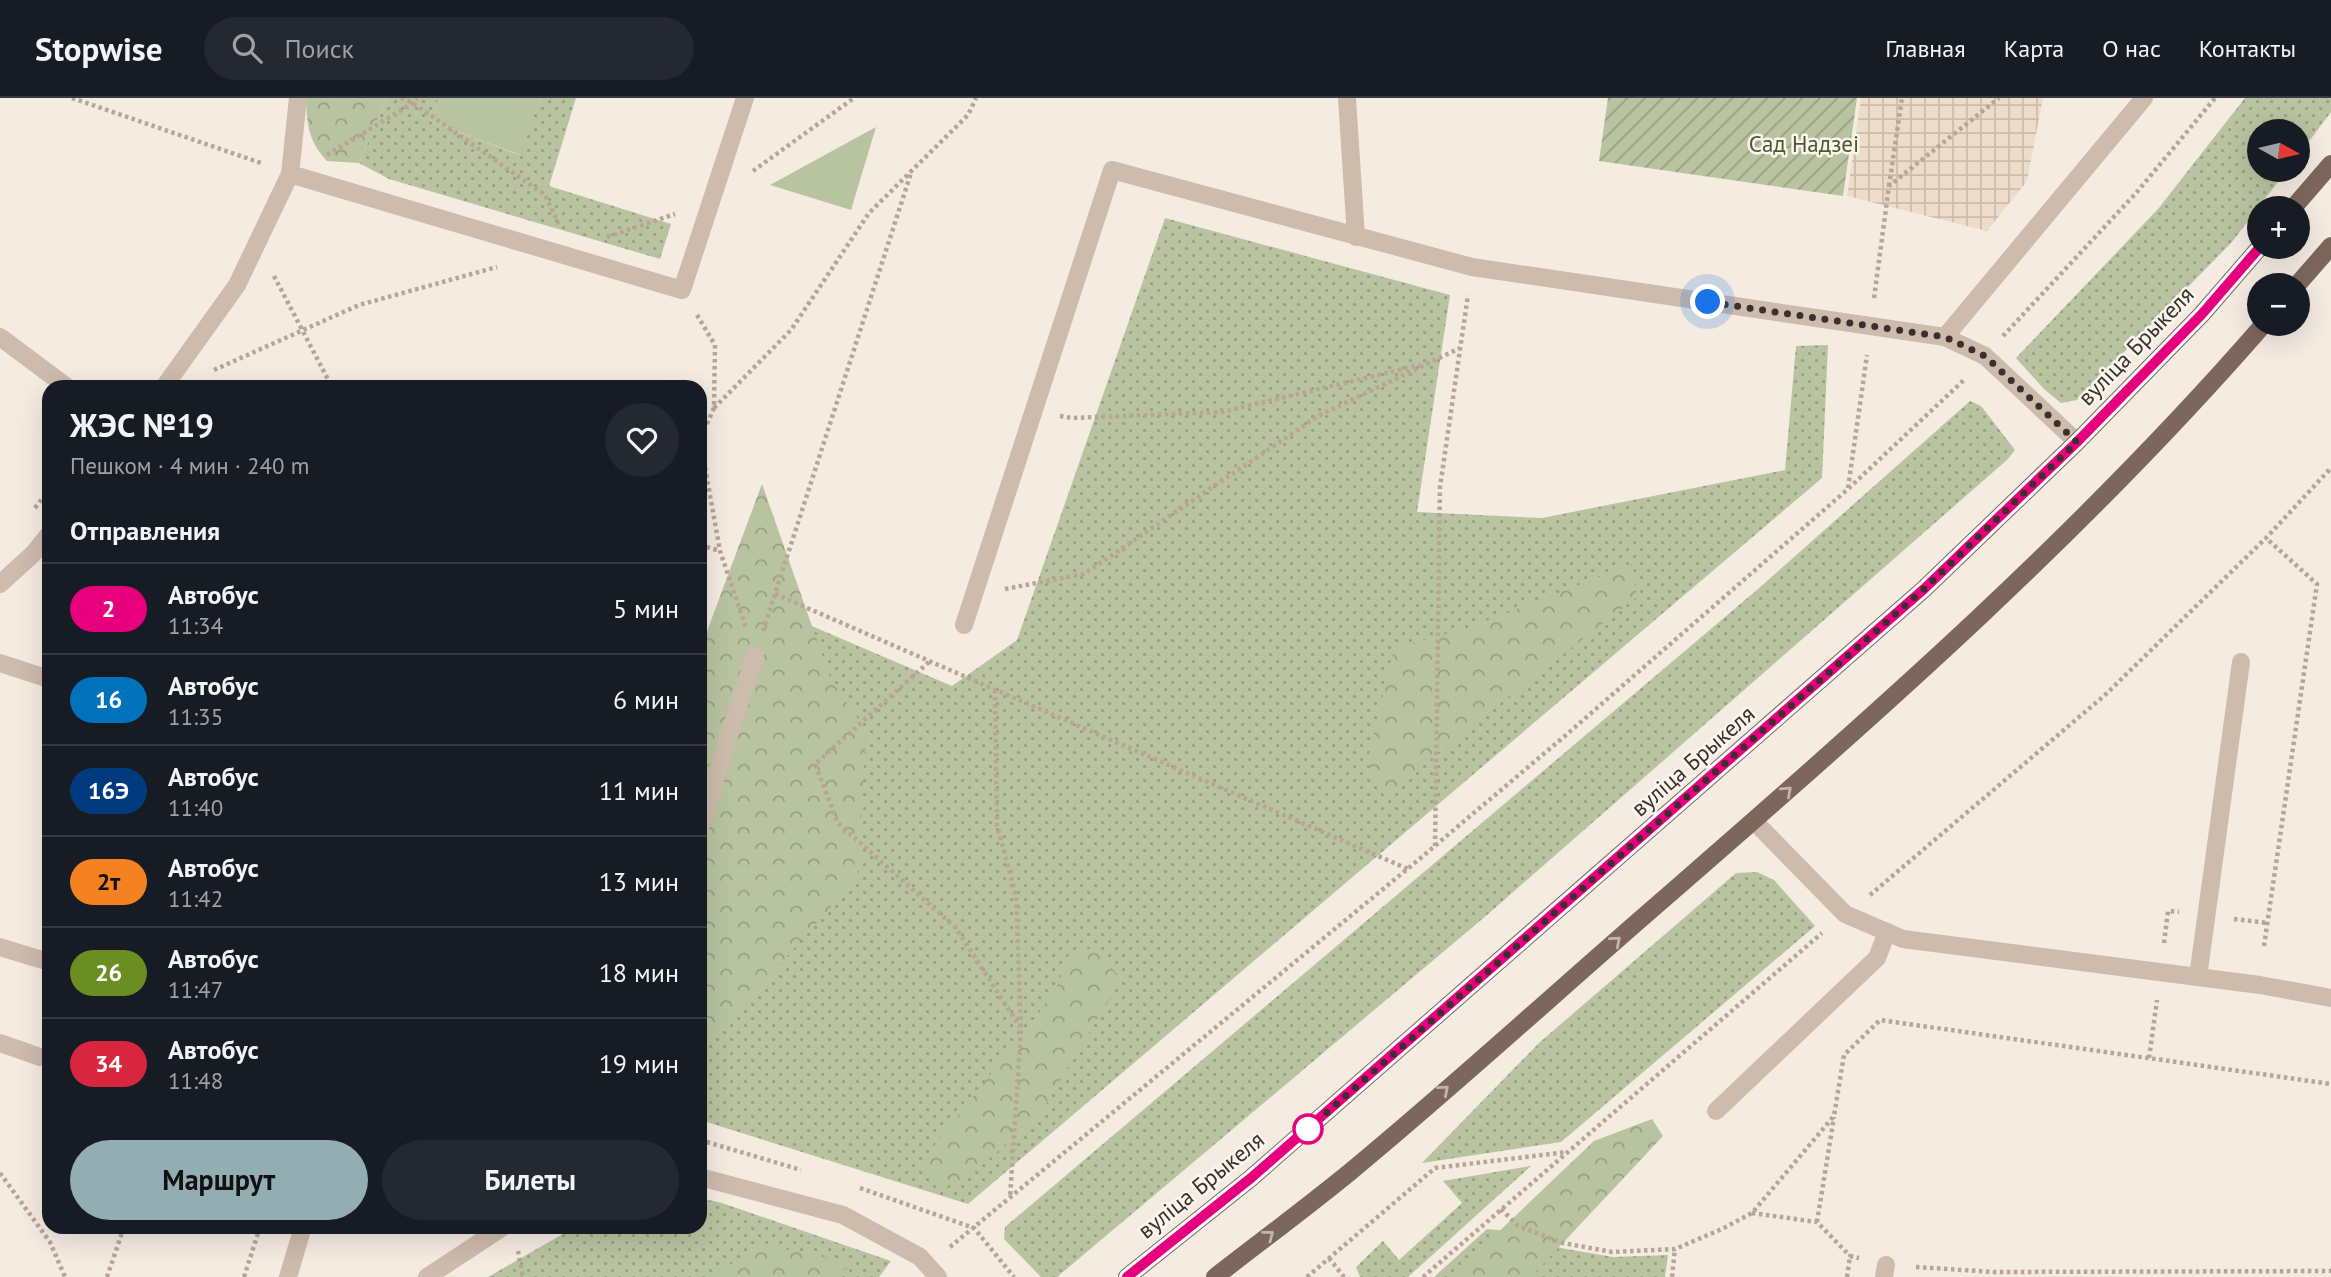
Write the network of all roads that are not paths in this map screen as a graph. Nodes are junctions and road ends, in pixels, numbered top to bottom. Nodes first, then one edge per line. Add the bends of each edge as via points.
1 (298, 98) edge
2 (745, 98) edge
3 (1347, 98) edge
4 (2144, 98) edge
5 (2331, 164) edge
6 (290, 174) junction
7 (2303, 196) edge
8 (1356, 237) junction
9 (2331, 246) edge
10 (2250, 259) edge
11 (2307, 273) edge
12 (2254, 336) edge
13 (0, 337) edge
14 (1945, 337) junction
15 (58, 380) edge
16 (169, 380) edge
17 (2077, 442) junction
18 (42, 543) edge
19 (0, 584) edge
20 (964, 625) dead end
21 (755, 655) road end
22 (2241, 662) dead end
23 (0, 663) edge
24 (42, 677) edge
25 (707, 805) edge
26 (1754, 821) junction
27 (1887, 932) junction
28 (0, 947) edge
29 (42, 960) edge
30 (2198, 977) junction
31 (2331, 998) edge
32 (0, 1043) edge
33 (40, 1057) dead end
34 (1716, 1111) dead end
35 (707, 1179) edge
36 (301, 1234) edge
37 (492, 1234) edge
38 (933, 1270) edge
39 (288, 1277) edge
40 (426, 1277) edge
41 (1127, 1277) edge
42 (1216, 1277) edge

1 - 6 lane
2 - 6 lane via 682,290
3 - 8 lane
4 - 14 lane
5 - 7 main road
6 - 16 lane via 237,285
8 - 14 lane via 1472,267
8 - 20 lane via 1112,170
9 - 11 main road
10 - 17 main road, вуліца Брыкеля
26 -> 12 main road via 2031,569 2204,393
13 - 15 lane
14 - 17 lane via 1985,356
17 - 41 main road, вуліца Брыкеля via 1924,589 1725,766 1251,1178
18 - 19 lane
21 - 25 lane
22 - 30 lane
23 - 24 lane
26 - 27 lane via 1845,914
42 -> 26 main road via 1350,1172
27 - 30 lane via 1903,939
27 - 34 lane via 1877,958
28 - 29 lane
30 - 31 lane
32 - 33 lane
35 - 38 lane via 843,1215 920,1257
36 - 39 lane
37 - 40 lane

